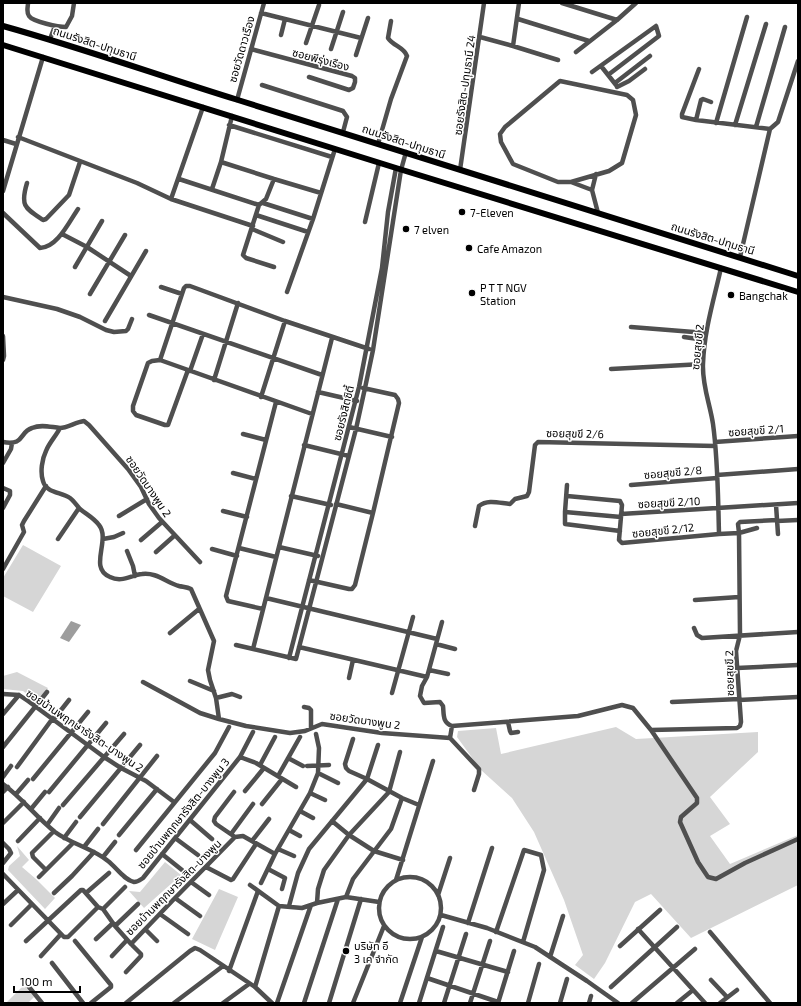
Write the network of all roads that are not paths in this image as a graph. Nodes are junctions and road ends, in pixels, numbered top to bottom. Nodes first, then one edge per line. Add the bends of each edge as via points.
1 (28, 3) edge
2 (74, 3) edge
3 (264, 3) edge
4 (484, 3) edge
5 (520, 3) edge
6 (562, 3) edge
7 (636, 3) edge
8 (319, 5) dead end
9 (343, 12) dead end
10 (261, 13) junction
11 (747, 17) dead end
12 (368, 18) dead end
13 (285, 19) junction
14 (518, 19) junction
15 (617, 20) junction
16 (391, 21) dead end
17 (766, 24) dead end
18 (3, 26) edge
19 (55, 26) junction
20 (312, 26) junction
21 (785, 27) dead end
22 (336, 32) junction
23 (280, 35) dead end
24 (480, 37) junction
25 (361, 38) junction
26 (50, 39) junction
27 (589, 41) junction
28 (306, 43) dead end
29 (3, 45) edge
30 (514, 46) junction
31 (251, 49) junction
32 (331, 49) dead end
33 (576, 52) dead end
34 (356, 55) dead end
35 (650, 56) dead end
36 (43, 57) junction
37 (558, 60) dead end
38 (798, 61) edge
39 (602, 66) junction
40 (645, 69) dead end
41 (699, 69) dead end
42 (592, 72) dead end
43 (608, 75) junction
44 (310, 77) dead end
45 (796, 79) edge
46 (262, 85) dead end
47 (616, 87) junction
48 (237, 100) junction
49 (711, 102) dead end
50 (203, 107) junction
51 (232, 116) junction
52 (696, 120) junction
53 (716, 123) junction
54 (229, 125) junction
55 (735, 125) junction
56 (756, 127) junction
57 (770, 129) junction
58 (343, 132) junction
59 (18, 137) junction
60 (3, 140) edge
61 (16, 144) junction
62 (378, 144) junction
63 (335, 149) junction
64 (406, 152) junction
65 (332, 157) junction
66 (80, 162) junction
67 (221, 162) junction
68 (379, 163) junction
69 (399, 169) junction
70 (460, 170) junction
71 (596, 174) junction
72 (179, 179) junction
73 (274, 179) junction
74 (570, 182) junction
75 (27, 183) dead end
76 (212, 189) junction
77 (592, 190) junction
78 (3, 191) edge
79 (321, 193) junction
80 (171, 199) junction
81 (261, 204) junction
82 (78, 209) dead end
83 (3, 213) edge
84 (598, 213) junction
85 (256, 215) junction
86 (313, 219) junction
87 (102, 221) dead end
88 (365, 222) dead end
89 (252, 228) junction
90 (308, 232) junction
91 (62, 234) junction
92 (125, 235) dead end
93 (283, 242) dead end
94 (87, 247) junction
95 (146, 251) dead end
96 (740, 257) junction
97 (109, 262) junction
98 (75, 267) dead end
99 (274, 267) dead end
100 (721, 268) junction
101 (131, 276) junction
102 (798, 276) edge
103 (160, 287) dead end
104 (287, 292) dead end
105 (798, 292) edge
106 (90, 294) dead end
107 (182, 294) junction
108 (3, 297) edge
109 (238, 303) junction
110 (150, 315) dead end
111 (132, 319) dead end
112 (104, 321) dead end
113 (285, 321) junction
114 (173, 323) junction
115 (631, 327) dead end
116 (706, 333) junction
117 (203, 334) junction
118 (3, 336) edge
119 (684, 337) dead end
120 (332, 338) junction
121 (705, 340) junction
122 (226, 342) junction
123 (367, 348) junction
124 (373, 350) junction
125 (273, 359) junction
126 (3, 360) edge
127 (160, 360) junction
128 (703, 364) junction
129 (611, 369) dead end
130 (189, 370) junction
131 (322, 375) junction
132 (214, 380) junction
133 (359, 387) junction
134 (365, 388) junction
135 (318, 392) junction
136 (261, 397) junction
137 (356, 401) junction
138 (276, 402) junction
139 (362, 402) junction
140 (312, 414) junction
141 (60, 428) junction
142 (349, 428) junction
143 (356, 430) junction
144 (243, 434) dead end
145 (798, 436) edge
146 (392, 437) junction
147 (266, 440) junction
148 (3, 442) edge
149 (12, 443) junction
150 (715, 444) junction
151 (304, 445) junction
152 (342, 454) junction
153 (349, 456) junction
154 (3, 463) edge
155 (798, 469) edge
156 (233, 473) dead end
157 (717, 476) junction
158 (256, 479) junction
159 (567, 485) dead end
160 (631, 485) dead end
161 (46, 486) junction
162 (3, 488) edge
163 (291, 496) junction
164 (567, 496) junction
165 (147, 499) junction
166 (798, 503) edge
167 (329, 505) junction
168 (336, 505) junction
169 (776, 505) junction
170 (3, 508) edge
171 (79, 508) junction
172 (719, 508) junction
173 (223, 511) dead end
174 (565, 512) junction
175 (373, 513) junction
176 (119, 516) dead end
177 (621, 516) junction
178 (247, 518) junction
179 (798, 520) edge
180 (777, 521) junction
181 (162, 522) junction
182 (475, 526) dead end
183 (757, 528) dead end
184 (620, 531) junction
185 (123, 533) dead end
186 (739, 533) junction
187 (719, 534) junction
188 (778, 534) dead end
189 (174, 536) junction
190 (58, 539) dead end
191 (104, 539) junction
192 (142, 540) dead end
193 (279, 547) junction
194 (239, 548) junction
195 (212, 549) dead end
196 (127, 551) dead end
197 (156, 552) dead end
198 (237, 556) junction
199 (316, 556) junction
200 (276, 557) junction
201 (322, 557) junction
202 (200, 562) dead end
203 (3, 569) edge
204 (135, 575) junction
205 (309, 580) junction
206 (316, 581) junction
207 (739, 597) junction
208 (266, 598) junction
209 (695, 600) dead end
210 (302, 606) junction
211 (309, 608) junction
212 (199, 609) junction
213 (263, 609) junction
214 (413, 617) dead end
215 (442, 622) dead end
216 (694, 628) dead end
217 (408, 632) junction
218 (798, 632) edge
219 (170, 633) dead end
220 (740, 635) junction
221 (437, 642) junction
222 (236, 645) dead end
223 (299, 647) junction
224 (253, 649) junction
225 (455, 649) dead end
226 (289, 658) junction
227 (353, 660) junction
228 (798, 664) edge
229 (737, 668) junction
230 (429, 670) junction
231 (398, 671) junction
232 (448, 674) dead end
233 (349, 678) dead end
234 (428, 678) junction
235 (190, 681) dead end
236 (143, 682) dead end
237 (214, 691) junction
238 (47, 692) dead end
239 (392, 693) dead end
240 (3, 694) edge
241 (19, 695) junction
242 (218, 697) junction
243 (240, 697) dead end
244 (798, 697) edge
245 (739, 699) junction
246 (69, 700) dead end
247 (672, 702) dead end
248 (36, 706) junction
249 (304, 707) dead end
250 (88, 712) dead end
251 (3, 714) edge
252 (54, 719) junction
253 (220, 719) junction
254 (106, 722) dead end
255 (508, 722) junction
256 (229, 726) dead end
257 (311, 728) junction
258 (451, 728) junction
259 (651, 730) junction
260 (72, 732) junction
261 (253, 732) dead end
262 (518, 732) dead end
263 (124, 734) dead end
264 (316, 734) dead end
265 (275, 737) dead end
266 (450, 737) junction
267 (300, 738) dead end
268 (353, 740) dead end
269 (88, 744) junction
270 (140, 745) dead end
271 (378, 745) dead end
272 (3, 747) edge
273 (400, 752) dead end
274 (104, 756) junction
275 (157, 756) dead end
276 (240, 757) junction
277 (288, 758) junction
278 (433, 761) dead end
279 (329, 764) dead end
280 (318, 765) junction
281 (262, 766) junction
282 (121, 768) junction
283 (318, 773) junction
284 (278, 776) junction
285 (3, 777) edge
286 (140, 779) junction
287 (282, 779) junction
288 (367, 779) junction
289 (338, 782) dead end
290 (3, 784) edge
291 (8, 787) junction
292 (296, 787) dead end
293 (157, 789) junction
294 (245, 790) dead end
295 (474, 790) dead end
296 (3, 792) edge
297 (234, 792) dead end
298 (389, 792) junction
299 (310, 793) junction
300 (16, 794) junction
301 (402, 798) junction
302 (325, 800) dead end
303 (24, 802) junction
304 (174, 802) junction
305 (253, 804) dead end
306 (262, 804) dead end
307 (419, 805) junction
308 (31, 809) junction
309 (300, 811) junction
310 (80, 817) dead end
311 (40, 818) junction
312 (313, 818) dead end
313 (269, 819) dead end
314 (190, 820) junction
315 (332, 821) junction
316 (76, 822) dead end
317 (3, 823) edge
318 (102, 824) dead end
319 (47, 825) junction
320 (98, 829) dead end
321 (289, 830) junction
322 (54, 831) junction
323 (119, 835) dead end
324 (349, 835) junction
325 (233, 836) junction
326 (300, 836) dead end
327 (64, 838) junction
328 (175, 838) junction
329 (212, 839) dead end
330 (798, 839) edge
331 (18, 841) dead end
332 (114, 842) dead end
333 (254, 842) junction
334 (3, 843) edge
335 (73, 843) junction
336 (84, 847) junction
337 (492, 848) dead end
338 (278, 849) junction
339 (136, 850) dead end
340 (374, 851) junction
341 (94, 852) junction
342 (162, 854) junction
343 (275, 854) junction
344 (198, 855) dead end
345 (294, 856) dead end
346 (103, 857) junction
347 (450, 858) dead end
348 (403, 860) junction
349 (3, 863) edge
350 (206, 867) junction
351 (268, 869) junction
352 (46, 870) junction
353 (182, 870) dead end
354 (109, 873) dead end
355 (3, 874) edge
356 (39, 877) dead end
357 (396, 880) junction
358 (191, 882) junction
359 (260, 883) dead end
360 (250, 885) dead end
361 (124, 888) dead end
362 (282, 889) dead end
363 (18, 890) junction
364 (258, 891) junction
365 (54, 893) dead end
366 (86, 893) junction
367 (209, 895) dead end
368 (438, 895) junction
369 (346, 897) junction
370 (175, 898) junction
371 (338, 899) junction
372 (361, 899) junction
373 (379, 902) junction
374 (317, 903) junction
375 (3, 904) edge
376 (32, 904) junction
377 (138, 904) dead end
378 (311, 905) junction
379 (280, 906) junction
380 (289, 906) junction
381 (98, 907) junction
382 (103, 909) junction
383 (660, 910) dead end
384 (160, 914) junction
385 (441, 915) junction
386 (200, 916) dead end
387 (563, 916) dead end
388 (48, 920) junction
389 (468, 923) junction
390 (114, 924) junction
391 (11, 925) dead end
392 (384, 926) junction
393 (443, 927) dead end
394 (678, 927) dead end
395 (638, 929) junction
396 (146, 930) junction
397 (496, 932) junction
398 (710, 932) dead end
399 (61, 934) junction
400 (188, 934) dead end
401 (466, 934) dead end
402 (422, 937) junction
403 (96, 940) dead end
404 (127, 940) junction
405 (26, 941) dead end
406 (75, 941) dead end
407 (157, 941) dead end
408 (490, 941) dead end
409 (523, 942) junction
410 (131, 944) junction
411 (620, 946) dead end
412 (655, 948) junction
413 (695, 949) dead end
414 (436, 951) junction
415 (514, 951) dead end
416 (41, 956) dead end
417 (112, 956) dead end
418 (550, 957) junction
419 (458, 958) junction
420 (52, 963) dead end
421 (483, 964) junction
422 (539, 964) dead end
423 (223, 966) junction
424 (673, 968) junction
425 (229, 971) junction
426 (126, 972) dead end
427 (508, 972) junction
428 (427, 978) junction
429 (567, 979) dead end
430 (711, 980) dead end
431 (249, 984) junction
432 (449, 986) junction
433 (29, 987) dead end
434 (611, 987) dead end
435 (255, 988) junction
436 (693, 990) junction
437 (736, 990) dead end
438 (473, 994) junction
439 (591, 996) dead end
440 (727, 997) junction
441 (42, 1003) edge
442 (83, 1003) edge
443 (91, 1003) edge
444 (126, 1003) edge
445 (174, 1003) edge
446 (223, 1003) edge
447 (272, 1003) edge
448 (277, 1003) edge
449 (304, 1003) edge
450 (329, 1003) edge
451 (353, 1003) edge
452 (400, 1003) edge
453 (419, 1003) edge
454 (444, 1003) edge
455 (470, 1003) edge
456 (498, 1003) edge
457 (528, 1003) edge
458 (560, 1003) edge
459 (589, 1003) edge
460 (618, 1003) edge
461 (632, 1003) edge
462 (677, 1003) edge
463 (705, 1003) edge
464 (720, 1003) edge
465 (770, 1003) edge

1 - 19 street via 28,15
2 - 19 street via 72,16 66,27
3 - 10 street, ซอยวัดดาวเรือง
4 - 24 street, ซอยรังสิต-ปทุมธานี 24
5 - 14 street
6 - 15 street
7 - 15 street
8 - 20 street
9 - 22 street
10 - 13 street
10 - 31 street, ซอยวัดดาวเรือง
11 - 53 street
12 - 25 street
13 - 20 street
13 - 23 street
14 - 27 street
14 - 30 street
15 - 27 street
16 - 62 street via 388,38 407,56
17 - 55 street
18 - 26 main road, ถนนรังสิต-ปทุมธานี
19 - 26 street
20 - 22 street
20 - 28 street
21 - 56 street
22 - 25 street
22 - 32 street
24 - 30 street
24 - 70 street, ซอยรังสิต-ปทุมธานี 24
25 - 34 street
26 - 48 main road, ถนนรังสิต-ปทุมธานี
27 - 33 street
29 - 36 main road
30 - 37 street
31 - 44 street, ซอยพีรุ่งเรือง via 352,76 355,82 353,88 348,90
31 - 48 street, ซอยวัดดาวเรือง
35 - 47 street
36 - 50 main road
36 - 59 street
38 - 45 street
39 - 42 street
39 - 43 street
39 - 43 street via 657,27 659,36
40 - 47 street
41 - 52 street via 681,115 683,118
43 - 47 street
45 - 57 street via 778,122
46 - 58 street via 343,111 347,116
47 - 71 street via 631,98 636,115 622,163 609,171
47 - 74 street via 560,80 500,134 501,142 513,164 558,182
48 - 58 main road, ถนนรังสิต-ปทุมธานี
49 - 52 street via 701,100
50 - 51 main road
50 - 72 street
51 - 54 street
51 - 63 main road
52 - 53 street
53 - 55 street
54 - 65 street
54 - 67 street
55 - 56 street
56 - 57 street
57 - 96 street
58 - 62 main road, ถนนรังสิต-ปทุมธานี
59 - 61 street
59 - 66 street
60 - 61 street
61 - 78 street
62 - 64 main road, ถนนรังสิต-ปทุมธานี
63 - 65 street
63 - 68 main road
64 - 69 street
64 - 70 main road, ถนนรังสิต-ปทุมธานี
65 - 79 street
66 - 75 street via 69,195 46,219 43,220 28,210 23,196
66 - 80 street
67 - 73 street
67 - 76 street
68 - 69 main road
68 - 88 street
69 - 100 main road
69 - 123 street, ซอยรังสิตซิตี้ via 388,212 382,268
69 - 124 street, ซอยรังสิตซิตี้
70 - 84 main road, ถนนรังสิต-ปทุมธานี
71 - 74 street
71 - 77 street
72 - 76 street
72 - 80 street
73 - 79 street
73 - 81 street via 266,199
74 - 77 street
76 - 81 street
77 - 84 street
79 - 86 street
80 - 89 street
81 - 85 street
81 - 86 street
82 - 91 street
83 - 91 street via 40,248 52,245
84 - 96 main road, ถนนรังสิต-ปทุมธานี
85 - 89 street
85 - 90 street
86 - 90 street
87 - 94 street
89 - 93 street
89 - 99 street via 244,257
90 - 104 street
91 - 94 street
92 - 97 street
94 - 97 street
94 - 98 street
95 - 101 street
96 - 102 main road, ถนนรังสิต-ปทุมธานี
97 - 101 street
97 - 106 street
100 - 105 main road
100 - 116 street, ซอยสุขขี 2
101 - 112 street
103 - 107 street
107 - 109 street via 184,288 190,286
107 - 114 street
108 - 111 street via 80,316 114,332 126,331
109 - 113 street
109 - 122 street
110 - 114 street
113 - 120 street
113 - 125 street
114 - 117 street
114 - 127 street
115 - 116 street
116 - 121 street, ซอยสุขขี 2
117 - 122 street
117 - 130 street
118 - 126 street
119 - 121 street
120 - 123 street
120 - 131 street
121 - 128 street, ซอยสุขขี 2
122 - 125 street
122 - 132 street
123 - 124 street
123 - 133 street, ซอยรังสิตซิตี้
124 - 134 street, ซอยรังสิตซิตี้
125 - 131 street
125 - 136 street
127 - 130 street
127 - 130 street via 148,364 133,406 136,415 148,420 168,425
128 - 129 street
128 - 150 street, ซอยสุขขี 2 via 704,386
130 - 132 street
131 - 135 street
132 - 136 street
133 - 134 street
133 - 137 street, ซอยรังสิตซิตี้
134 - 139 street, ซอยรังสิตซิตี้
134 - 146 street via 398,398
135 - 137 street
135 - 140 street
136 - 138 street
137 - 139 street
137 - 142 street, ซอยรังสิตซิตี้
138 - 140 street
138 - 147 street
139 - 143 street, ซอยรังสิตซิตี้
140 - 151 street
141 - 149 street, ซอยวัดบางพูน 2 via 37,426 29,429 22,438
141 - 161 street via 43,459 42,475
141 - 165 street, ซอยวัดบางพูน 2 via 84,421 89,425 128,469
142 - 143 street
142 - 152 street, ซอยรังสิตซิตี้
143 - 146 street
143 - 153 street, ซอยรังสิตซิตี้
144 - 147 street
145 - 150 street, ซอยสุขขี 2/1
146 - 175 street
147 - 158 street
148 - 149 street
149 - 154 street
150 - 157 street, ซอยสุขขี 2
150 - 182 street, ซอยสุขขี 2/6 via 538,442 535,446 527,496 515,499 510,504 482,504 479,506
151 - 152 street
151 - 163 street
152 - 153 street
152 - 167 street, ซอยรังสิตซิตี้
153 - 168 street, ซอยรังสิตซิตี้
155 - 157 street, ซอยสุขขี 2/8
156 - 158 street
157 - 160 street, ซอยสุขขี 2/8
157 - 172 street, ซอยสุขขี 2
158 - 178 street
159 - 164 street
161 - 171 street via 54,493 70,498
161 - 203 street via 24,521 24,532
162 - 170 street via 10,491 10,495
163 - 167 street
163 - 193 street
164 - 174 street
164 - 177 street via 620,501
165 - 176 street
165 - 181 street, ซอยวัดบางพูน 2
166 - 169 street, ซอยสุขขี 2/10
167 - 168 street
167 - 199 street, ซอยรังสิตซิตี้
168 - 175 street
168 - 201 street, ซอยรังสิตซิตี้
169 - 172 street, ซอยสุขขี 2/10
169 - 180 street
171 - 190 street
171 - 191 street via 99,524
172 - 177 street, ซอยสุขขี 2/10
172 - 187 street, ซอยสุขขี 2
173 - 178 street
174 - 177 street, ซอยสุขขี 2/10
174 - 184 street via 567,525
175 - 206 street via 352,589
177 - 184 street
178 - 194 street
179 - 180 street
180 - 186 street via 743,521 738,524
180 - 188 street
181 - 189 street, ซอยวัดบางพูน 2
181 - 192 street
183 - 186 street
184 - 187 street, ซอยสุขขี 2/12 via 619,540 622,544
185 - 191 street
186 - 187 street
186 - 207 street, ซอยสุขขี 2
189 - 197 street
189 - 202 street, ซอยวัดบางพูน 2
191 - 204 street via 99,562 102,572 114,579
193 - 199 street
193 - 200 street
194 - 198 street
194 - 200 street
195 - 198 street
196 - 204 street
198 - 213 street via 226,599
199 - 201 street
199 - 205 street, ซอยรังสิตซิตี้
200 - 208 street
201 - 206 street, ซอยรังสิตซิตี้
204 - 212 street via 160,576 191,589
205 - 206 street
205 - 210 street, ซอยรังสิตซิตี้
206 - 211 street, ซอยรังสิตซิตี้
207 - 209 street
207 - 220 street, ซอยสุขขี 2
208 - 210 street
208 - 213 street
210 - 211 street
210 - 226 street, ซอยรังสิตซิตี้
211 - 217 street
211 - 223 street, ซอยรังสิตซิตี้
212 - 219 street
212 - 237 street via 214,641 208,670
213 - 224 street
214 - 217 street
215 - 221 street
216 - 220 street via 697,635 702,638
217 - 221 street
217 - 231 street
218 - 220 street
220 - 229 street, ซอยสุขขี 2 via 736,651
221 - 225 street
221 - 230 street
222 - 224 street
223 - 226 street, ซอยรังสิตซิตี้ via 296,659
223 - 227 street
224 - 226 street
227 - 231 street
227 - 233 street
228 - 229 street
229 - 245 street, ซอยสุขขี 2
230 - 232 street
230 - 234 street
231 - 234 street
231 - 239 street
234 - 258 street via 422,686 420,696 424,703 440,702 443,706 444,721
235 - 237 street
236 - 253 street, ซอยวัดบางพูน 2 via 200,713
237 - 242 street
238 - 248 street
240 - 241 street, ซอยบ้านพฤกษารังสิต-บางพูน 2
241 - 248 street, ซอยบ้านพฤกษารังสิต-บางพูน 2
241 - 251 street
242 - 243 street via 227,694
242 - 253 street
244 - 245 street
245 - 247 street
245 - 259 street, ซอยสุขขี 2 via 741,722 737,728
246 - 252 street
248 - 252 street, ซอยบ้านพฤกษารังสิต-บางพูน 2
248 - 272 street
249 - 257 street via 311,710
250 - 260 street
252 - 260 street, ซอยบ้านพฤกษารังสิต-บางพูน 2
252 - 285 street
253 - 257 street, ซอยวัดบางพูน 2 via 290,733
254 - 269 street
255 - 258 street
255 - 259 street via 578,716 622,705 633,708
255 - 262 street via 511,733
256 - 304 street via 215,753
257 - 266 street, ซอยวัดบางพูน 2 via 322,724 382,733
258 - 266 street
259 - 330 street via 697,798 697,803 681,817 680,822 698,862 708,877 716,879 738,866
260 - 269 street, ซอยบ้านพฤกษารังสิต-บางพูน 2
260 - 300 street
261 - 276 street, ซอยบ้านพฤกษารังสิต-บางพูน 3
263 - 274 street
264 - 280 street via 319,748
265 - 281 street
266 - 295 street via 479,769
267 - 277 street
268 - 288 street via 346,768
269 - 274 street, ซอยบ้านพฤกษารังสิต-บางพูน 2
269 - 308 street
270 - 282 street
271 - 288 street
273 - 298 street
274 - 282 street, ซอยบ้านพฤกษารังสิต-บางพูน 2
274 - 319 street
275 - 286 street
276 - 281 street
276 - 314 street, ซอยบ้านพฤกษารังสิต-บางพูน 3
277 - 280 street via 305,766
277 - 284 street
278 - 307 street
279 - 280 street
280 - 283 street
281 - 284 street
281 - 294 street
282 - 286 street, ซอยบ้านพฤกษารังสิต-บางพูน 2
282 - 310 street
283 - 289 street
283 - 299 street
284 - 287 street
286 - 293 street, ซอยบ้านพฤกษารังสิต-บางพูน 2
286 - 318 street
287 - 292 street
287 - 306 street
288 - 298 street
288 - 315 street
290 - 291 street, ซอยบ้านพฤกษารังสิต-บางพูน 3
291 - 296 street
291 - 300 street, ซอยบ้านพฤกษารังสิต-บางพูน 3
293 - 304 street, ซอยบ้านพฤกษารังสิต-บางพูน 2
293 - 323 street
297 - 325 street via 214,821
298 - 301 street
298 - 324 street
299 - 302 street
299 - 309 street
300 - 303 street, ซอยบ้านพฤกษารังสิต-บางพูน 3
301 - 307 street
301 - 340 street via 391,829
303 - 308 street, ซอยบ้านพฤกษารังสิต-บางพูน 3
303 - 317 street
304 - 339 street
305 - 325 street
307 - 348 street
308 - 311 street, ซอยบ้านพฤกษารังสิต-บางพูน 3
309 - 312 street
309 - 321 street
311 - 319 street, ซอยบ้านพฤกษารังสิต-บางพูน 3
311 - 331 street
313 - 333 street
314 - 328 street, ซอยบ้านพฤกษารังสิต-บางพูน 3
314 - 329 street
315 - 324 street
315 - 380 street via 309,849 298,873
316 - 327 street
319 - 322 street, ซอยบ้านพฤกษารังสิต-บางพูน 3
320 - 336 street
321 - 326 street
321 - 338 street
322 - 327 street, ซอยบ้านพฤกษารังสิต-บางพูน 3
322 - 352 street via 32,853
324 - 340 street
324 - 374 street via 324,870
325 - 333 street, ซอยบ้านพฤกษารังสิต-บางพูน via 243,836
325 - 350 street, ซอยบ้านพฤกษารังสิต-บางพูน
327 - 335 street, ซอยบ้านพฤกษารังสิต-บางพูน 3
328 - 342 street, ซอยบ้านพฤกษารังสิต-บางพูน 3
328 - 344 street
332 - 346 street
333 - 343 street, ซอยบ้านพฤกษารังสิต-บางพูน
333 - 350 street via 233,879 228,880
334 - 349 street via 11,853
335 - 336 street, ซอยบ้านพฤกษารังสิต-บางพูน 3
335 - 352 street
336 - 341 street, ซอยบ้านพฤกษารังสิต-บางพูน 3
337 - 389 street
338 - 343 street
338 - 345 street
340 - 348 street
340 - 369 street via 353,879
341 - 346 street, ซอยบ้านพฤกษารังสิต-บางพูน 3
341 - 365 street
342 - 346 street, ซอยบ้านพฤกษารังสิต-บางพูน 3 via 143,878 134,882
342 - 353 street
343 - 351 street
347 - 368 street
348 - 357 street
350 - 358 street, ซอยบ้านพฤกษารังสิต-บางพูน
351 - 359 street
351 - 362 street via 285,878
352 - 356 street
354 - 366 street
355 - 363 street
357 - 368 street via 411,877 425,880 433,886
357 - 373 street via 388,885
358 - 367 street
358 - 370 street, ซอยบ้านพฤกษารังสิต-บางพูน
360 - 364 street
361 - 382 street
363 - 375 street
363 - 376 street
364 - 379 street
364 - 425 street
366 - 381 street
366 - 388 street via 81,890
368 - 385 street
369 - 371 street
369 - 372 street
370 - 384 street, ซอยบ้านพฤกษารังสิต-บางพูน
370 - 386 street
371 - 374 street
371 - 449 street
372 - 373 street
372 - 450 street
373 - 392 street via 378,910
374 - 378 street
376 - 388 street
376 - 391 street
377 - 390 street
378 - 380 street via 302,908
378 - 448 street
379 - 380 street
379 - 435 street
381 - 382 street
381 - 399 street via 68,937
382 - 390 street, ซอยบ้านพฤกษารังสิต-บางพูน
383 - 395 street
384 - 396 street, ซอยบ้านพฤกษารังสิต-บางพูน
384 - 400 street
385 - 389 street
385 - 402 street via 437,924
387 - 418 street
388 - 399 street
388 - 405 street
389 - 397 street
390 - 403 street
390 - 404 street, ซอยบ้านพฤกษารังสิต-บางพูน
392 - 402 street via 401,938
392 - 451 street
393 - 414 street
394 - 412 street
395 - 411 street
395 - 412 street
396 - 407 street
396 - 410 street, ซอยบ้านพฤกษารังสิต-บางพูน
397 - 409 street
397 - 409 street via 524,850 541,855 544,870
398 - 465 street
399 - 416 street
401 - 419 street
402 - 452 street
404 - 410 street, ซอยบ้านพฤกษารังสิต-บางพูน
404 - 417 street
406 - 443 street via 111,985
408 - 421 street
409 - 418 street
410 - 426 street via 141,956
412 - 424 street
412 - 434 street
413 - 424 street
414 - 419 street
414 - 428 street
415 - 427 street
418 - 460 street
419 - 421 street
419 - 432 street
420 - 442 street
421 - 427 street
421 - 438 street
422 - 457 street
423 - 425 street
423 - 444 street via 195,948
423 - 445 street
424 - 436 street
424 - 461 street
425 - 431 street
427 - 456 street
428 - 432 street
428 - 453 street
429 - 458 street
430 - 440 street
431 - 435 street
431 - 446 street
432 - 438 street
432 - 454 street
433 - 441 street
435 - 447 street
436 - 462 street
436 - 463 street
437 - 440 street
438 - 455 street
438 - 456 street
439 - 459 street
440 - 464 street

